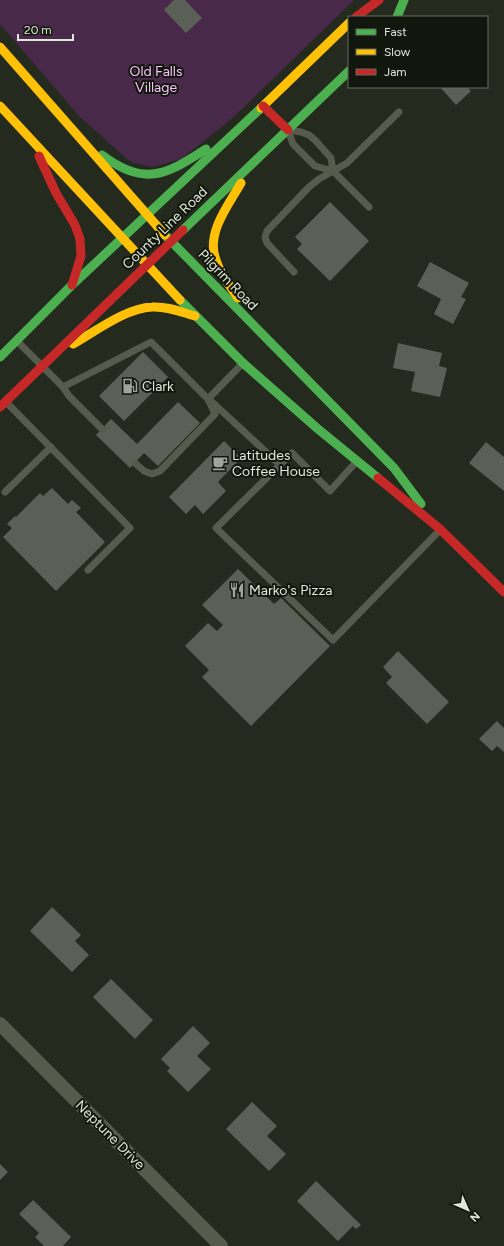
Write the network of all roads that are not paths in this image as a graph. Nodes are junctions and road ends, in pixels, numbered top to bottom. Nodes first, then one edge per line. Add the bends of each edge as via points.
1 (379, 0) edge
2 (404, 0) edge
3 (357, 16) edge
4 (397, 16) edge
5 (348, 24) edge
6 (0, 47) edge
7 (348, 72) edge
8 (0, 106) edge
9 (263, 106) junction
10 (399, 112) dead end
11 (66, 124) junction
12 (243, 126) junction
13 (288, 130) junction
14 (31, 140) junction
15 (252, 164) junction
16 (333, 171) junction
17 (369, 207) dead end
18 (148, 215) junction
19 (122, 238) junction
20 (171, 242) junction
21 (147, 265) junction
22 (294, 272) dead end
23 (71, 286) junction
24 (196, 316) junction
25 (17, 341) junction
26 (264, 341) junction
27 (0, 358) edge
28 (246, 360) junction
29 (44, 362) junction
30 (63, 387) junction
31 (208, 399) junction
32 (2, 401) edge
33 (102, 429) dead end
34 (51, 447) junction
35 (356, 462) junction
36 (135, 463) dead end
37 (280, 465) junction
38 (5, 492) dead end
39 (440, 529) junction
40 (88, 570) dead end
41 (504, 592) edge
42 (0, 1024) edge
43 (221, 1246) edge

1 - 3 main road
2 - 4 main road
5 - 9 main road, County Line Road
6 - 11 main road, Pilgrim Road
7 - 13 main road, County Line Road
8 - 14 main road, Pilgrim Road
9 - 12 main road, County Line Road
9 - 13 main road
10 - 16 lane via 354,157
11 - 12 main road via 105,157 132,172 148,176 171,170
11 - 18 main road, Pilgrim Road
12 - 18 main road, County Line Road
13 - 15 main road, County Line Road
13 - 16 lane via 293,144 315,166
13 - 16 lane via 301,132 315,140 330,155
14 - 19 main road, Pilgrim Road
14 - 23 main road via 81,242 79,262
15 - 20 main road, County Line Road
15 - 26 main road via 220,223 213,249 222,272
16 - 17 lane
16 - 22 lane via 309,187 265,234 265,240 270,247
18 - 19 main road, County Line Road
18 - 20 main road, Pilgrim Road
19 - 21 main road, Pilgrim Road
19 - 23 main road, County Line Road
20 - 21 main road, County Line Road
20 - 26 main road, Pilgrim Road
21 - 24 main road, Pilgrim Road
21 - 29 main road, County Line Road
23 - 25 main road, County Line Road
24 - 28 main road, Pilgrim Road
24 - 29 main road via 162,307 142,308
25 - 27 main road, County Line Road
25 - 29 lane
26 - 39 main road, Pilgrim Road via 394,468
28 - 31 lane
28 - 35 main road, Pilgrim Road
29 - 30 lane
29 - 32 main road, County Line Road
30 - 31 lane via 151,342
30 - 33 lane
31 - 36 lane via 215,414 160,471 152,474 144,472
31 - 37 lane
32 - 34 lane
34 - 38 lane
34 - 40 lane via 130,528
35 - 37 lane via 330,491 292,453
35 - 39 main road, Pilgrim Road
37 - 39 lane via 216,528 333,640
39 - 41 main road, Pilgrim Road
42 - 43 street, Neptune Drive

